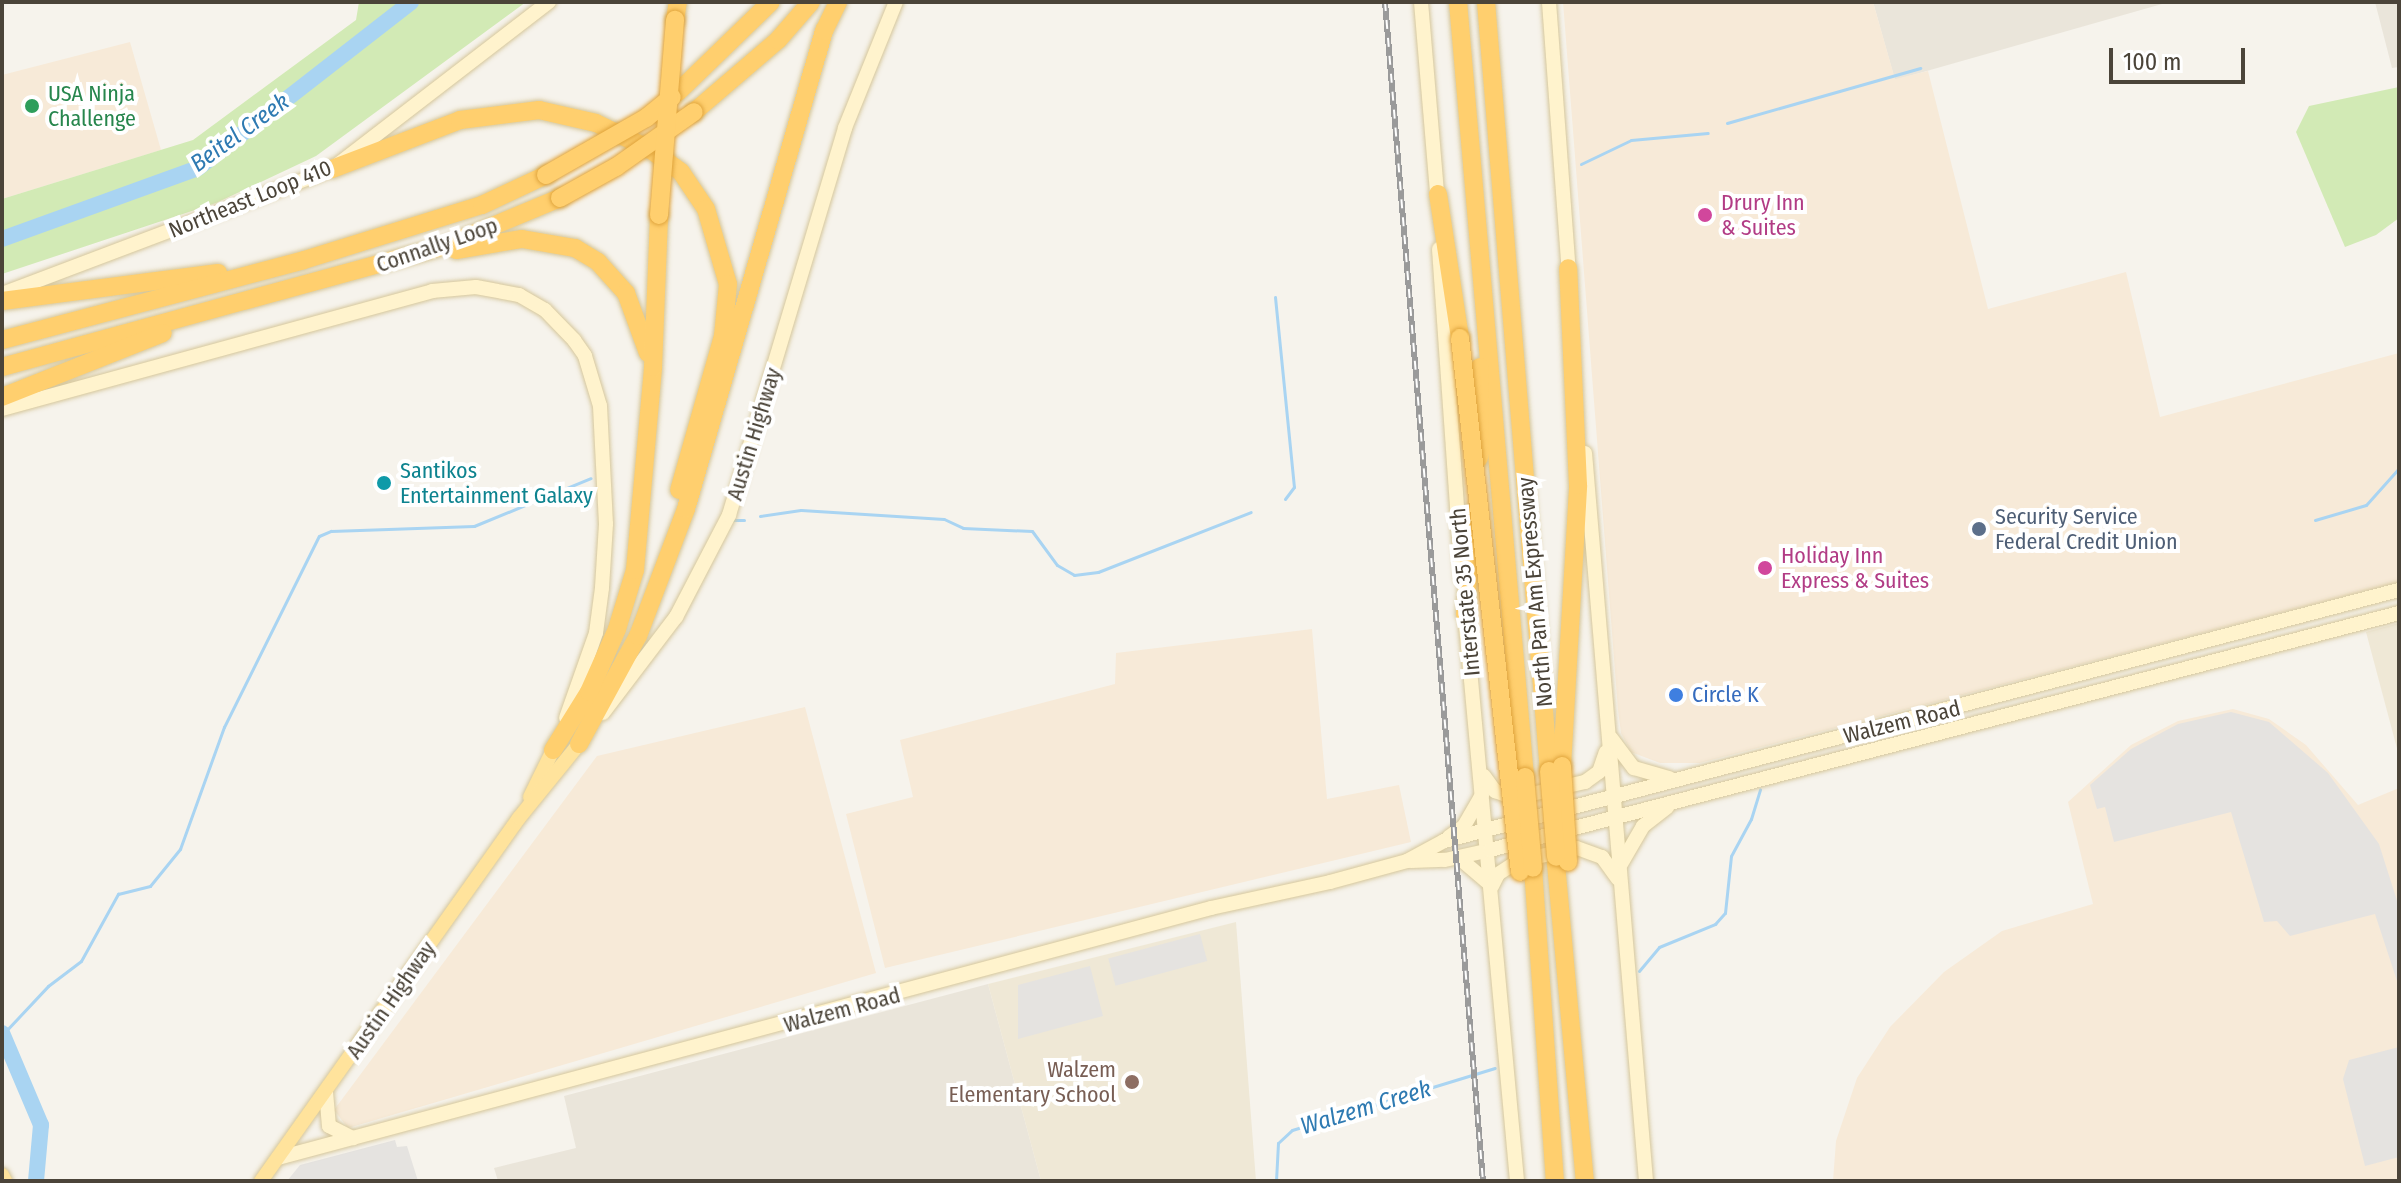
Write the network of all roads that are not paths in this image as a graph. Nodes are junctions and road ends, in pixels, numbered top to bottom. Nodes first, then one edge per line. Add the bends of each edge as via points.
1 (549, 2) edge
2 (771, 2) edge
3 (811, 2) edge
4 (838, 2) edge
5 (896, 2) edge
6 (1421, 2) edge
7 (1458, 2) edge
8 (1486, 2) edge
9 (1549, 2) edge
10 (677, 11) edge
11 (332, 169) junction
12 (1438, 194) junction
13 (1476, 217) junction
14 (304, 260) junction
15 (1568, 268) junction
16 (370, 269) junction
17 (2, 294) edge
18 (251, 298) junction
19 (2, 301) edge
20 (2, 340) edge
21 (2, 367) edge
22 (653, 367) junction
23 (2, 397) edge
24 (2, 409) edge
25 (668, 548) junction
26 (2399, 590) edge
27 (2399, 613) edge
28 (1465, 614) junction
29 (2073, 678) junction
30 (2006, 716) junction
31 (1609, 736) junction
32 (579, 744) junction
33 (553, 750) junction
34 (1555, 768) junction
35 (1482, 773) junction
36 (1678, 779) junction
37 (1484, 791) junction
38 (1612, 796) junction
39 (1685, 797) junction
40 (1614, 816) junction
41 (519, 818) junction
42 (1488, 830) junction
43 (1444, 841) junction
44 (1490, 850) junction
45 (1458, 857) junction
46 (1407, 861) junction
47 (1527, 870) junction
48 (1620, 875) junction
49 (1492, 887) junction
50 (326, 1092) junction
51 (358, 1138) junction
52 (278, 1158) junction
53 (2, 1175) edge
54 (5, 1181) edge
55 (261, 1181) edge
56 (1517, 1181) edge
57 (1555, 1181) edge
58 (1587, 1181) edge
59 (1646, 1181) edge

1 - 11 main road, Northeast Loop 410
2 - 14 highway, Connally Loop, bridge via 646,118 546,175 482,205
3 - 16 highway, Connally Loop, bridge via 778,40 694,112 560,198 447,245
4 - 25 highway via 824,31 709,437
5 - 32 main road, Austin Highway via 845,128 729,515 676,617
6 - 12 main road, Interstate 35 North
7 - 13 highway, North Pan Am Expressway
8 - 34 highway, North Pan Am Expressway
9 - 15 main road
10 - 22 highway, bridge via 659,215
11 - 17 main road, Northeast Loop 410
11 - 25 highway via 460,120 539,110 596,123 651,150 681,172 706,209 728,284 723,336
12 - 28 main road, Interstate 35 North
12 - 47 highway, bridge
13 - 28 highway via 1480,420
13 - 47 highway, North Pan Am Expressway, bridge via 1525,777
14 - 19 highway
14 - 20 highway, Connally Loop
15 - 31 main road
15 - 34 highway via 1578,485
16 - 18 highway, Connally Loop
16 - 22 highway via 522,239 566,244 598,262 626,293
18 - 21 highway, Connally Loop
18 - 23 highway
22 - 33 highway via 635,570 600,667
24 - 33 main road, Austin Highway via 432,291 476,287 519,295 545,310 585,356 600,406 602,435 602,588 596,633
25 - 32 highway via 638,636
26 - 29 main road, Walzem Road
27 - 30 main road, Walzem Road
28 - 35 main road, Interstate 35 North
29 - 30 main road via 2069,691
29 - 36 main road, Walzem Road
30 - 39 main road, Walzem Road
31 - 35 main road via 1599,772 1575,785 1508,798 1491,788
31 - 36 main road via 1634,768
31 - 38 main road
32 - 41 main road, Austin Highway
33 - 41 main road, Austin Highway
34 - 58 highway, North Pan Am Expressway, bridge
35 - 37 main road, Interstate 35 North
36 - 38 main road, Walzem Road
37 - 42 main road, Interstate 35 North
37 - 43 main road via 1464,826
38 - 40 main road
38 - 42 main road, Walzem Road
39 - 40 main road, Walzem Road
39 - 48 main road via 1643,826
40 - 44 main road, Walzem Road
40 - 48 main road
41 - 50 main road, Austin Highway
42 - 43 main road, Walzem Road
42 - 44 main road, Interstate 35 North
43 - 46 main road, Walzem Road
44 - 45 main road, Walzem Road
44 - 49 main road, Interstate 35 North
45 - 46 main road, Walzem Road
45 - 49 main road via 1485,875
46 - 51 main road, Walzem Road
47 - 57 highway, North Pan Am Expressway
48 - 49 main road via 1602,857 1577,848 1518,861 1498,874
48 - 59 main road
49 - 56 main road, Interstate 35 North
50 - 51 main road via 329,1126
50 - 52 main road, Austin Highway
51 - 52 main road, Walzem Road
52 - 55 main road, Austin Highway
53 - 54 main road

